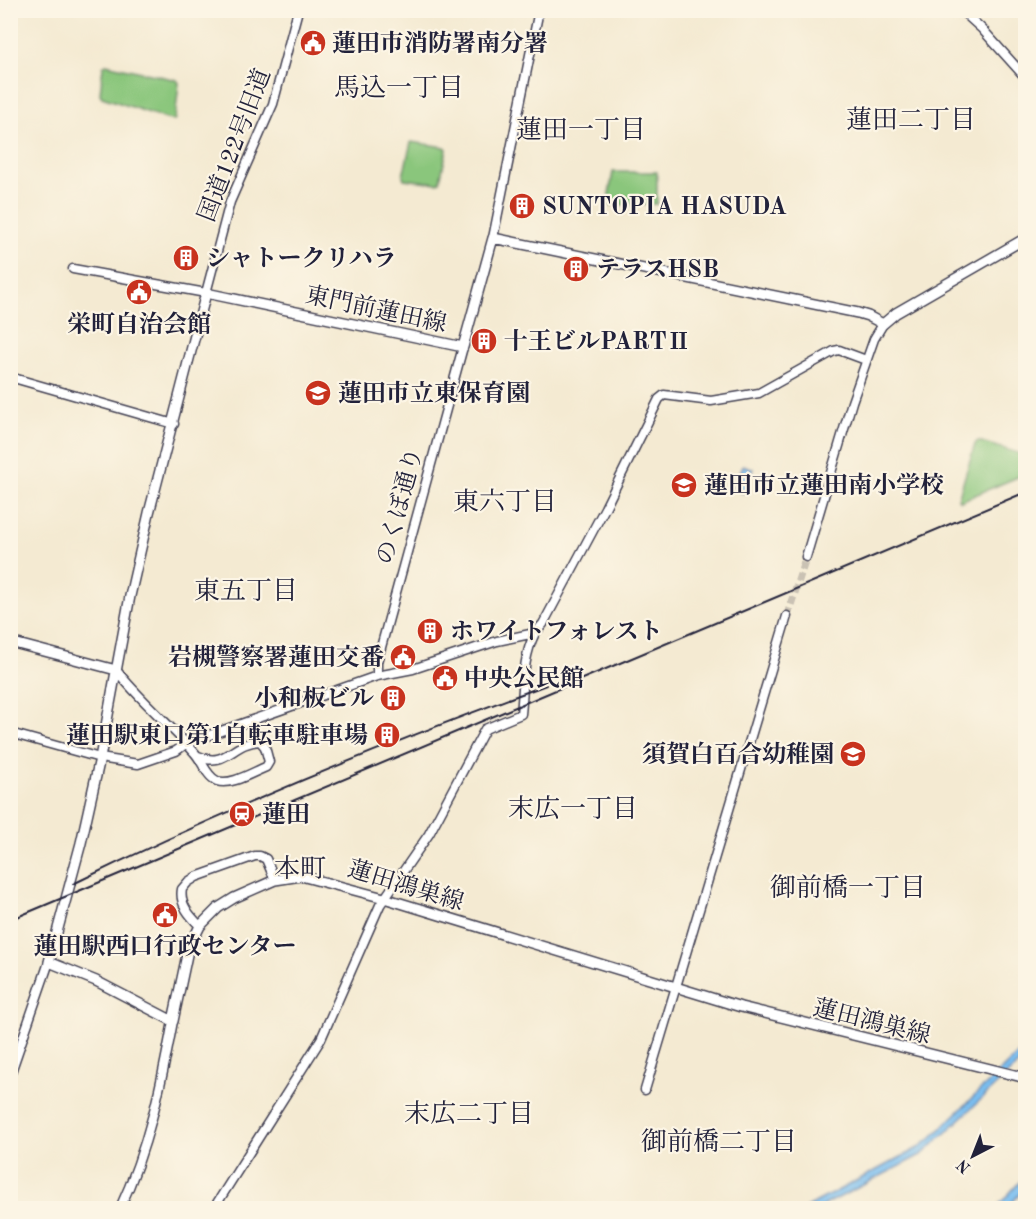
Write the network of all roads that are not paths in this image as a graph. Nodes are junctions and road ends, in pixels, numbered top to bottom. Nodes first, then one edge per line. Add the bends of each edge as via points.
1 (298, 10) edge
2 (539, 10) edge
3 (961, 10) edge
4 (1026, 78) edge
5 (493, 238) junction
6 (1026, 238) edge
7 (73, 269) dead end
8 (206, 293) junction
9 (883, 324) junction
10 (463, 347) junction
11 (866, 360) junction
12 (10, 377) edge
13 (174, 424) junction
14 (806, 557) tunnel mouth
15 (787, 616) tunnel mouth
16 (535, 633) junction
17 (10, 642) edge
18 (116, 670) junction
19 (377, 676) junction
20 (10, 733) edge
21 (187, 744) junction
22 (198, 756) junction
23 (224, 757) junction
24 (100, 758) junction
25 (216, 780) junction
26 (275, 880) junction
27 (384, 898) junction
28 (200, 926) junction
29 (49, 962) junction
30 (675, 987) junction
31 (173, 1021) junction
32 (10, 1075) edge
33 (1022, 1077) edge
34 (645, 1090) dead end
35 (120, 1209) edge
36 (214, 1209) edge

1 - 8 street, 国道122号旧道 via 273,104 230,202
2 - 5 street
3 - 4 street
5 - 9 main road via 858,313
5 - 10 main road, 東門前蓮田線
6 - 9 main road
7 - 8 street
8 - 10 main road, 東門前蓮田線
8 - 13 main road
9 - 11 street
10 - 19 street, のくぼ通り via 377,662
11 - 14 street
11 - 16 street via 839,350 759,393 711,401 664,395 659,399 605,508
12 - 13 street
13 - 18 main road via 149,513
15 - 30 street
16 - 19 street
16 - 27 street via 524,666 521,714 485,729 435,825
17 - 18 main road
18 - 21 street
18 - 24 main road
19 - 21 street
20 - 24 street
21 - 22 street
21 - 24 street via 138,764
22 - 23 street via 213,761
22 - 25 street
23 - 25 street via 216,767
23 - 25 street via 236,748 260,741 269,762 232,780
24 - 29 main road
26 - 27 main road, 蓮田鴻巣線 via 302,876
26 - 28 main road, 蓮田鴻巣線 via 225,903
26 - 28 street via 266,860 258,856 191,880 182,889 182,899
27 - 30 main road, 蓮田鴻巣線
27 - 36 street via 321,1039
28 - 31 main road, 蓮田鴻巣線 via 188,950
29 - 31 main road via 96,981
29 - 32 street
30 - 33 main road, 蓮田鴻巣線 via 772,1016
30 - 34 street
31 - 35 street via 152,1125

